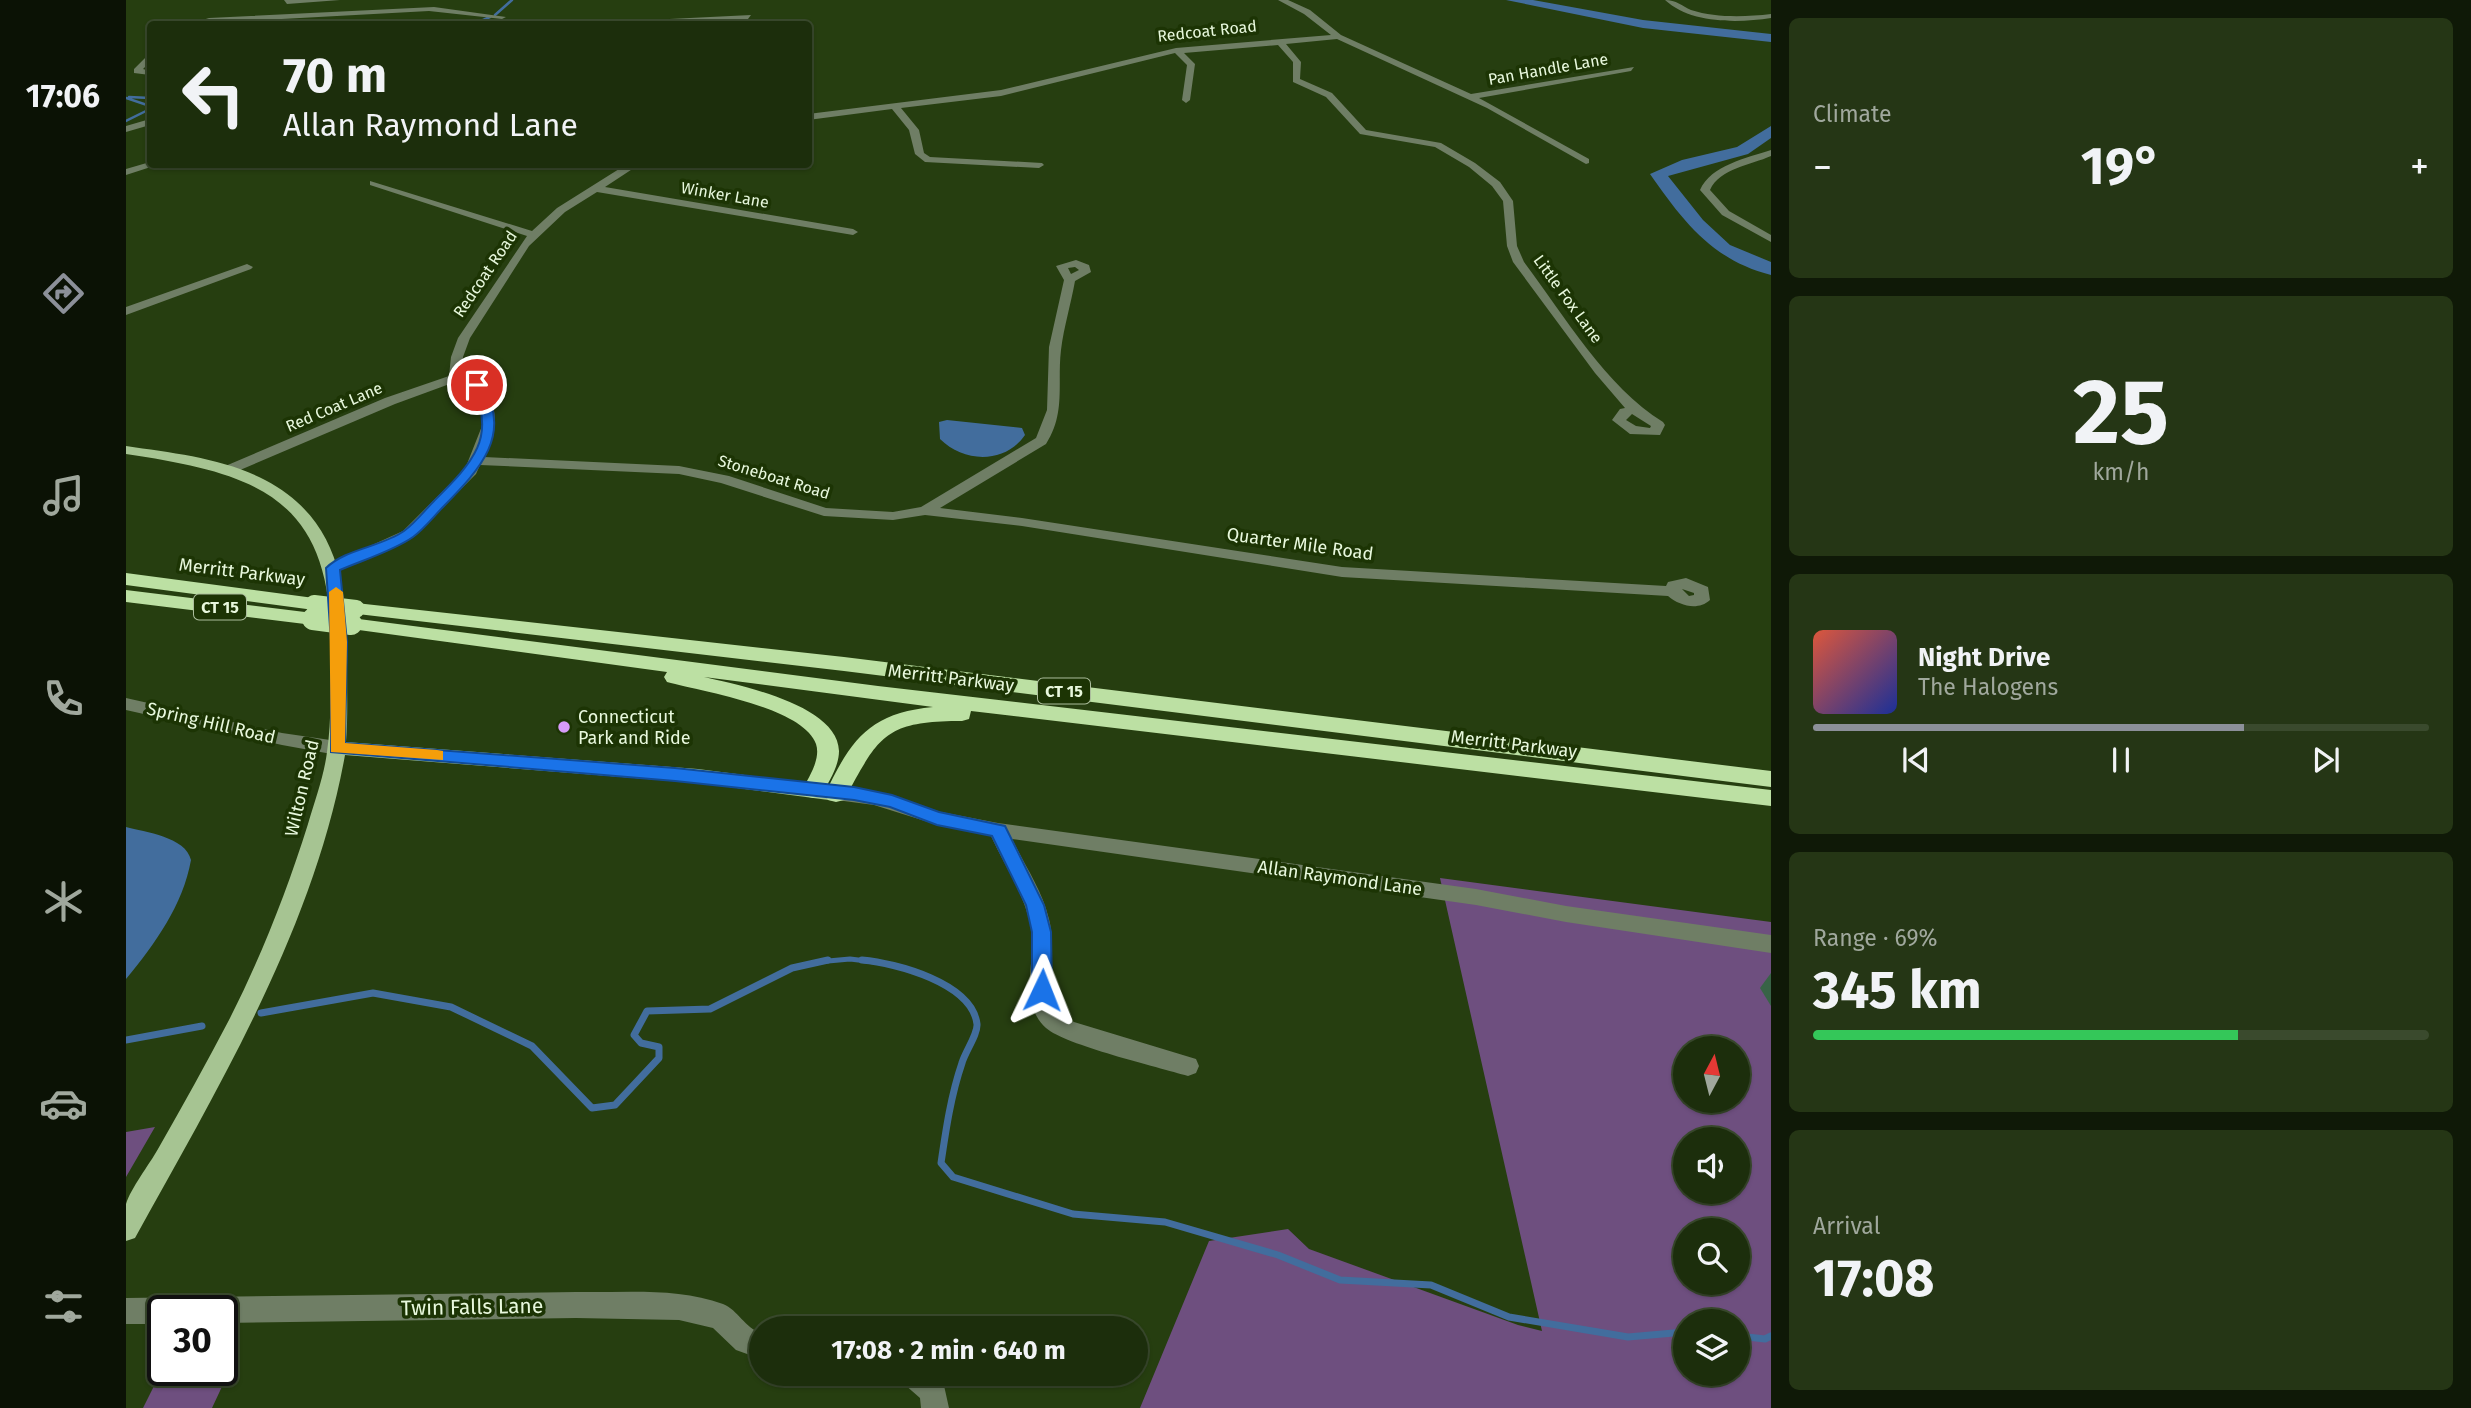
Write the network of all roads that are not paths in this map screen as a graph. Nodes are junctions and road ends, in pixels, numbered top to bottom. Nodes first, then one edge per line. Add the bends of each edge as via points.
1 (336, 0) edge
2 (446, 0) edge
3 (1282, 0) edge
4 (1669, 0) edge
5 (287, 2) dead end
6 (742, 7) dead end
7 (433, 10) junction
8 (1771, 16) edge
9 (502, 17) dead end
10 (748, 17) junction
11 (421, 19) dead end
12 (653, 20) dead end
13 (205, 21) edge
14 (753, 21) edge
15 (1338, 37) junction
16 (1280, 42) junction
17 (1176, 50) junction
18 (147, 61) edge
19 (1631, 69) dead end
20 (147, 73) edge
21 (1470, 97) junction
22 (1186, 100) dead end
23 (896, 108) junction
24 (812, 117) edge
25 (147, 123) edge
26 (126, 129) edge
27 (1771, 153) edge
28 (1586, 161) dead end
29 (1039, 165) dead end
30 (147, 166) edge
31 (628, 168) edge
32 (126, 172) edge
33 (374, 183) dead end
34 (593, 188) junction
35 (853, 232) dead end
36 (533, 234) junction
37 (1771, 239) edge
38 (247, 267) dead end
39 (1070, 279) dead end
40 (126, 311) edge
41 (455, 378) junction
42 (1634, 410) dead end
43 (126, 450) edge
44 (477, 461) junction
45 (228, 470) junction
46 (925, 511) junction
47 (333, 568) junction
48 (126, 577) edge
49 (1673, 592) dead end
50 (126, 596) edge
51 (313, 611) junction
52 (354, 616) junction
53 (528, 647) junction
54 (126, 704) edge
55 (1294, 742) junction
56 (337, 748) junction
57 (1771, 779) edge
58 (814, 790) junction
59 (836, 794) junction
60 (1771, 798) edge
61 (998, 831) junction
62 (1771, 944) edge
63 (1188, 1066) dead end
64 (126, 1229) edge
65 (238, 1310) edge
66 (126, 1311) edge
67 (147, 1311) edge
68 (749, 1342) edge
69 (927, 1386) edge
70 (935, 1408) edge

1 - 5 street
2 - 7 street
3 - 15 street via 1307,12
4 - 8 street via 1693,13
6 - 10 street
7 - 9 street
7 - 11 street
7 - 13 street
10 - 12 street
10 - 14 street
15 - 16 street, Redcoat Road
15 - 21 street, Redcoat Road
16 - 17 street, Redcoat Road
16 - 42 street, Little Fox Lane via 1297,62 1296,80 1329,95 1363,132 1438,145 1496,184 1508,201 1514,254
17 - 22 street via 1191,64
17 - 23 street, Redcoat Road via 1002,93
18 - 20 street via 137,71
19 - 21 street, Pan Handle Lane
21 - 28 street, Redcoat Road
23 - 24 street, Redcoat Road
23 - 29 street via 914,130 920,154 928,160
25 - 26 street
27 - 37 street via 1710,180 1705,190 1712,201 1744,225
30 - 32 street
31 - 34 street, Redcoat Road
33 - 36 street
34 - 35 street, Winker Lane
34 - 36 street, Redcoat Road
36 - 41 street, Redcoat Road via 464,338
38 - 40 street
39 - 46 street, Stoneboat Road via 1054,354 1051,428 1041,441
41 - 44 street via 477,385 489,407 487,439
41 - 45 street, Red Coat Lane
43 - 45 main road, Wilton Road
44 - 46 street, Stoneboat Road via 679,470 724,479 824,512 859,516
44 - 47 street via 408,534
45 - 47 main road, Wilton Road via 265,485 297,509 322,540
46 - 49 street, Quarter Mile Road via 1342,572
47 - 56 main road, Wilton Road via 339,642
48 - 51 highway, Merritt Parkway / CT 15
50 - 51 highway, Merritt Parkway / CT 15
51 - 52 highway, Merritt Parkway / CT 15, bridge
52 - 53 highway, Merritt Parkway / CT 15
52 - 57 highway, Merritt Parkway / CT 15 via 844,664
53 - 55 highway, Merritt Parkway / CT 15
53 - 58 highway via 649,671 790,710 816,725 827,744 826,765
54 - 56 street, Spring Hill Road
55 - 59 highway via 1014,716 908,716 881,727 862,743
55 - 60 highway, Merritt Parkway / CT 15
56 - 58 main road, Allan Raymond Lane via 685,775
56 - 64 main road, Wilton Road via 308,862 277,935 223,1054
58 - 59 main road, Allan Raymond Lane
59 - 61 street, Allan Raymond Lane via 849,804 888,812 910,810
61 - 62 street, Allan Raymond Lane via 1476,897
61 - 63 street via 1035,905 1042,932 1042,990 1048,1015 1060,1027
65 - 68 street, Twin Falls Lane via 669,1307 720,1316
66 - 67 street
69 - 70 street via 933,1391

